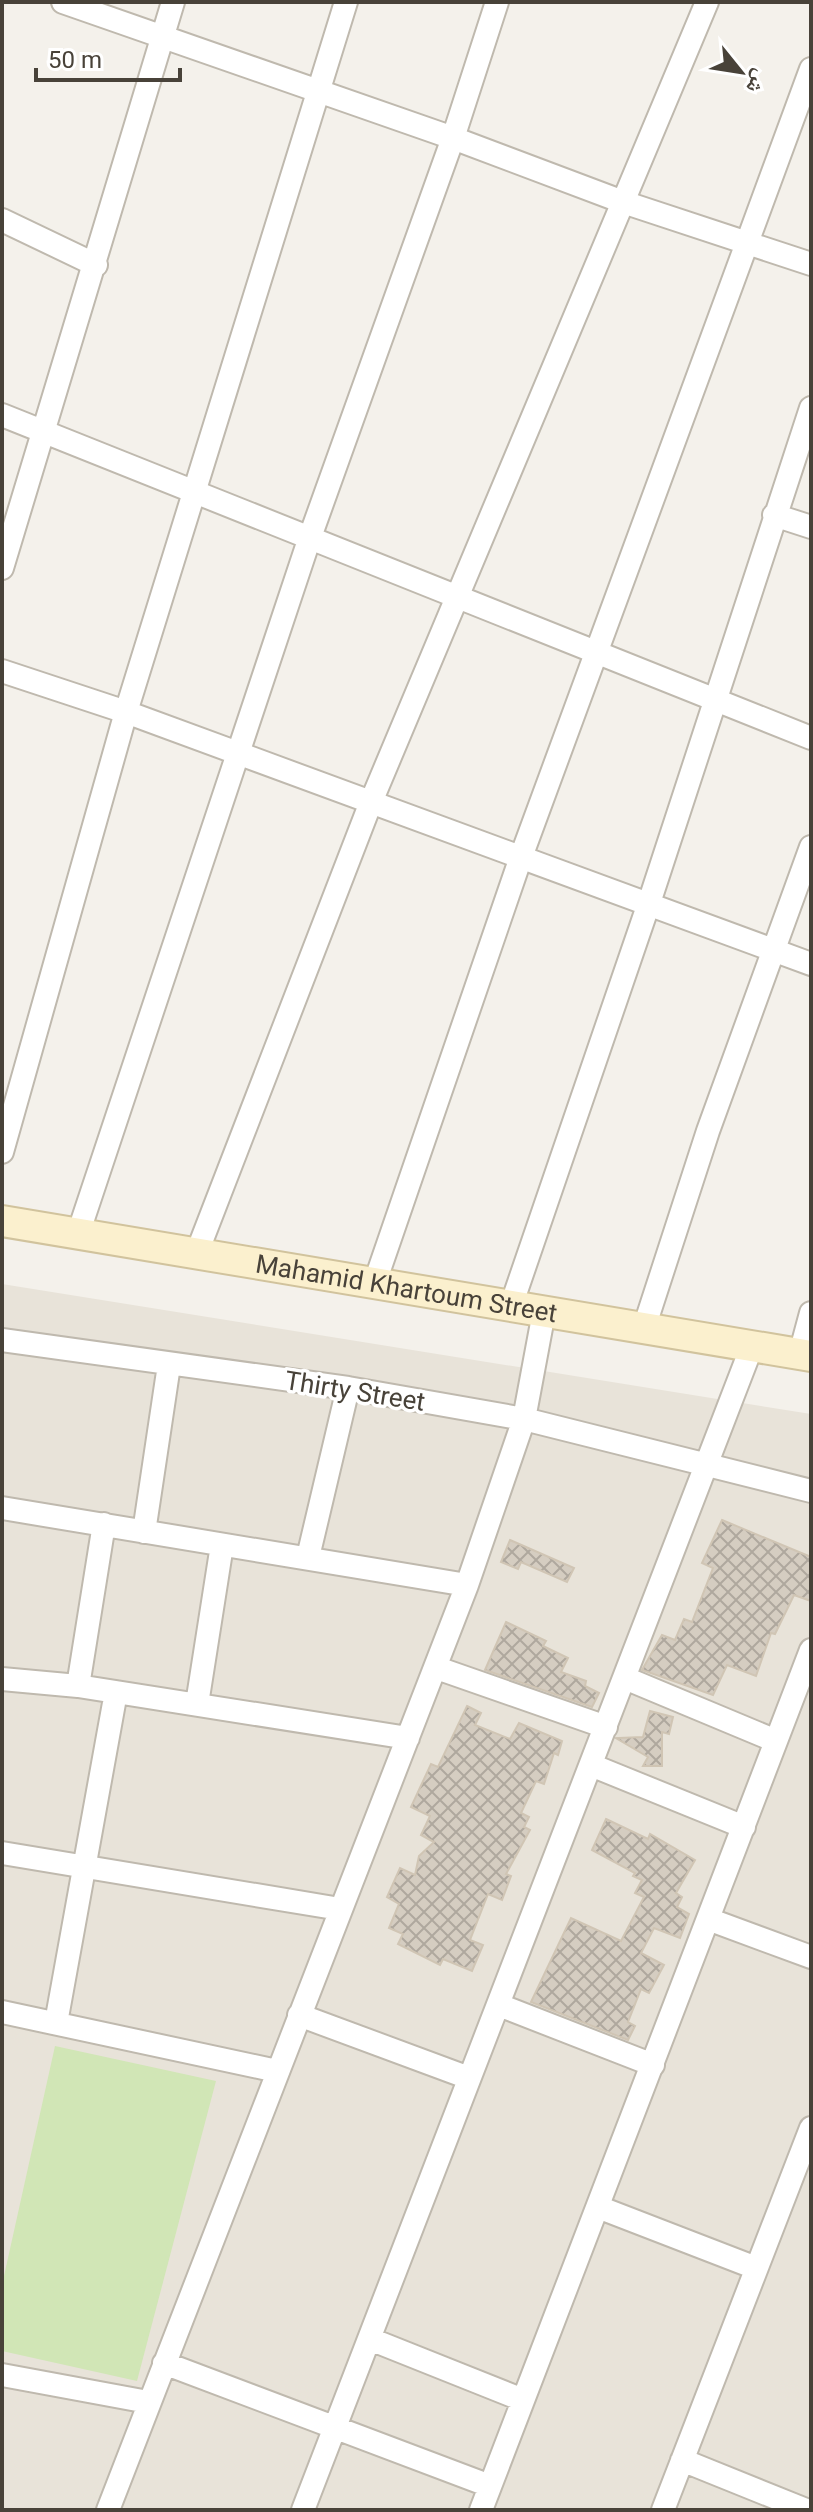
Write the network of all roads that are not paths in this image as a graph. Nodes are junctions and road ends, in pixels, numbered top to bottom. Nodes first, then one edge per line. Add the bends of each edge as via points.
1 (173, 2) edge
2 (346, 2) edge
3 (497, 2) edge
4 (707, 2) edge
5 (66, 3) edge
6 (163, 37) junction
7 (811, 69) edge
8 (320, 92) junction
9 (453, 138) junction
10 (623, 202) junction
11 (2, 220) edge
12 (747, 243) junction
13 (811, 264) edge
14 (96, 265) junction
15 (811, 408) edge
16 (2, 415) edge
17 (44, 432) junction
18 (196, 492) junction
19 (774, 515) junction
20 (811, 527) edge
21 (310, 537) junction
22 (2, 568) edge
23 (459, 595) junction
24 (596, 652) junction
25 (2, 671) edge
26 (714, 700) junction
27 (126, 712) junction
28 (811, 738) edge
29 (237, 754) junction
30 (371, 802) junction
31 (811, 847) edge
32 (521, 857) junction
33 (649, 903) junction
34 (774, 950) junction
35 (811, 964) edge
36 (2, 1152) edge
37 (2, 1221) edge
38 (78, 1234) junction
39 (196, 1255) junction
40 (374, 1285) junction
41 (512, 1303) junction
42 (544, 1312) junction
43 (811, 1313) edge
44 (644, 1328) junction
45 (2, 1340) edge
46 (752, 1346) junction
47 (806, 1355) edge
48 (169, 1365) junction
49 (348, 1388) junction
50 (524, 1419) junction
51 (705, 1462) junction
52 (811, 1491) edge
53 (2, 1508) edge
54 (104, 1524) junction
55 (144, 1532) junction
56 (222, 1545) junction
57 (308, 1557) junction
58 (467, 1585) junction
59 (811, 1650) edge
60 (437, 1668) junction
61 (625, 1678) junction
62 (2, 1679) edge
63 (78, 1686) junction
64 (116, 1692) junction
65 (197, 1704) junction
66 (606, 1727) junction
67 (408, 1738) junction
68 (776, 1741) junction
69 (591, 1765) junction
70 (744, 1827) junction
71 (2, 1853) edge
72 (84, 1866) junction
73 (340, 1909) junction
74 (708, 1919) junction
75 (811, 1957) edge
76 (499, 2005) junction
77 (2, 2012) edge
78 (299, 2015) junction
79 (56, 2023) junction
80 (653, 2065) junction
81 (277, 2071) junction
82 (469, 2078) junction
83 (811, 2130) edge
84 (598, 2207) junction
85 (756, 2268) junction
86 (370, 2339) junction
87 (164, 2363) junction
88 (2, 2375) edge
89 (523, 2400) junction
90 (148, 2402) junction
91 (333, 2428) junction
92 (682, 2460) junction
93 (490, 2486) junction
94 (108, 2510) edge
95 (303, 2510) edge
96 (481, 2510) edge
97 (663, 2510) edge
98 (806, 2510) edge

1 - 6 street
2 - 8 street
3 - 9 street
4 - 10 street
5 - 6 street
6 - 8 street
6 - 14 street
7 - 12 street
8 - 9 street
8 - 18 street
9 - 10 street
9 - 21 street
10 - 12 street
10 - 23 street
11 - 14 street
12 - 13 street
12 - 24 street
14 - 17 street
15 - 19 street
16 - 17 street
17 - 18 street
17 - 22 street
18 - 21 street
18 - 27 street
19 - 20 street
19 - 26 street
21 - 23 street
21 - 29 street
23 - 24 street
23 - 30 street
24 - 26 street
24 - 32 street
25 - 27 street
26 - 28 street
26 - 33 street
27 - 29 street
27 - 36 street
29 - 30 street
29 - 38 street
30 - 32 street
30 - 39 street
31 - 34 street
32 - 33 street
32 - 40 street
33 - 34 street
33 - 41 street
34 - 35 street
34 - 44 street
37 - 38 street, Mahamid Khartoum Street
38 - 39 street, Mahamid Khartoum Street
39 - 40 street, Mahamid Khartoum Street
40 - 41 street, Mahamid Khartoum Street
41 - 42 street, Mahamid Khartoum Street
42 - 44 street, Mahamid Khartoum Street
42 - 50 street
43 - 47 street
44 - 46 street, Mahamid Khartoum Street
45 - 48 street, Thirty Street
46 - 47 street, Mahamid Khartoum Street
46 - 51 street
48 - 49 street, Thirty Street
48 - 55 street
49 - 50 street, Thirty Street
49 - 57 street
50 - 51 street, Thirty Street
50 - 58 street
51 - 52 street, Thirty Street
51 - 61 street
53 - 54 street
54 - 55 street
54 - 63 street
55 - 56 street
56 - 57 street
56 - 65 street
57 - 58 street
58 - 60 street
59 - 68 street
60 - 66 street
60 - 67 street
61 - 66 street
61 - 68 street
62 - 63 street
63 - 64 street
64 - 65 street
64 - 72 street
65 - 67 street
66 - 69 street
67 - 73 street
68 - 70 street
69 - 70 street
69 - 76 street
70 - 74 street
71 - 72 street
72 - 73 street
72 - 79 street
73 - 78 street
74 - 75 street
74 - 80 street
76 - 80 street
76 - 82 street
77 - 79 street
78 - 81 street
78 - 82 street
79 - 81 street
80 - 84 street
81 - 87 street
82 - 86 street
83 - 85 street
84 - 85 street
84 - 89 street
85 - 92 street
86 - 89 street
86 - 91 street
87 - 90 street
87 - 91 street
88 - 90 street
89 - 93 street
90 - 94 street
91 - 93 street
91 - 95 street
92 - 97 street
92 - 98 street
93 - 96 street

